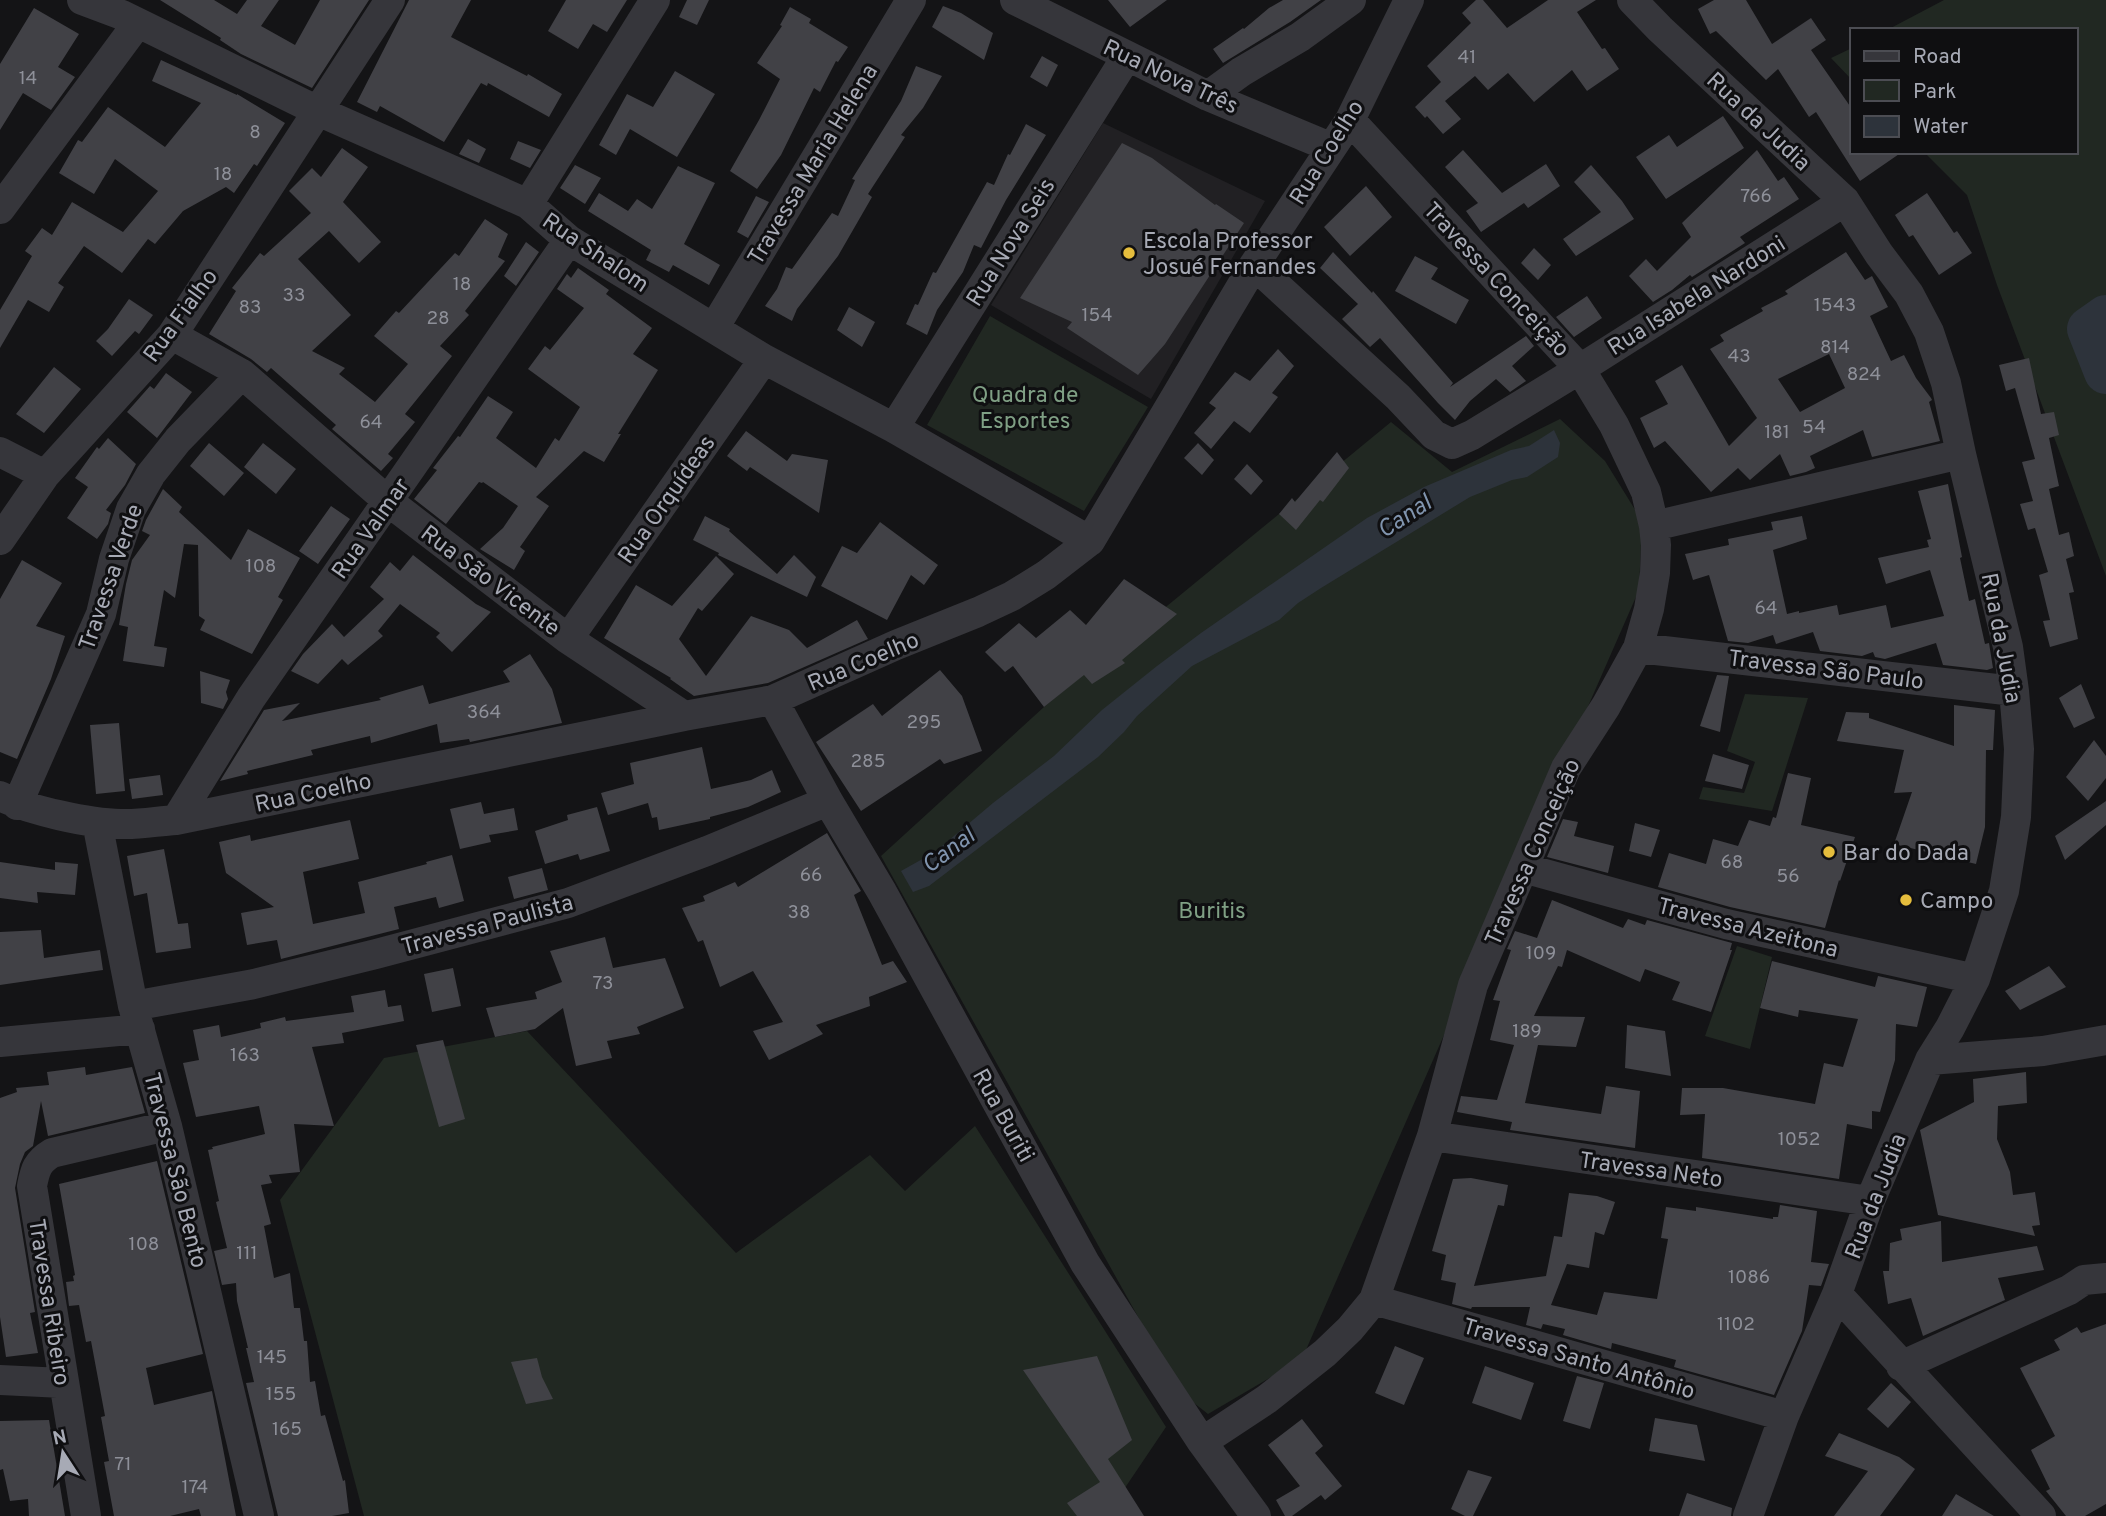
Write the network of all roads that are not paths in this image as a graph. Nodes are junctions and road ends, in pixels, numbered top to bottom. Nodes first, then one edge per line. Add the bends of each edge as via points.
1 (82, 0) edge
2 (390, 0) edge
3 (655, 0) edge
4 (911, 0) edge
5 (1015, 0) edge
6 (1351, 0) edge
7 (1409, 0) edge
8 (1632, 0) edge
9 (130, 13) edge
10 (1127, 56) junction
11 (1208, 96) junction
12 (318, 111) junction
13 (1350, 120) junction
14 (1331, 147) junction
15 (1845, 201) junction
16 (528, 204) junction
17 (0, 209) edge
18 (569, 240) junction
19 (1254, 265) junction
20 (714, 328) junction
21 (172, 335) junction
22 (764, 359) junction
23 (1580, 369) junction
24 (242, 374) junction
25 (894, 428) junction
26 (0, 452) edge
27 (1961, 454) junction
28 (45, 475) junction
29 (389, 502) junction
30 (1654, 526) junction
31 (0, 540) edge
32 (1090, 541) junction
33 (568, 639) junction
34 (1638, 648) junction
35 (2014, 691) junction
36 (773, 700) junction
37 (684, 716) junction
38 (8, 800) edge
39 (828, 801) junction
40 (176, 820) junction
41 (97, 822) junction
42 (1523, 868) junction
43 (1975, 979) junction
44 (137, 1018) junction
45 (2106, 1040) edge
46 (0, 1042) edge
47 (1930, 1060) junction
48 (167, 1126) junction
49 (1432, 1136) junction
50 (1870, 1201) junction
51 (2106, 1278) edge
52 (1838, 1294) junction
53 (1374, 1300) junction
54 (1901, 1366) junction
55 (0, 1380) edge
56 (63, 1383) junction
57 (1784, 1416) junction
58 (1202, 1441) junction
59 (86, 1516) edge
60 (259, 1516) edge
61 (1256, 1516) edge
62 (1748, 1516) edge
63 (2041, 1516) edge

1 - 9 street, Rua Shalom
2 - 12 street, Rua Fialho
3 - 16 street
4 - 20 street, Travessa Maria Helena
5 - 10 street, Rua Nova Três
6 - 11 street
7 - 13 street, Rua Coelho
8 - 15 street, Rua da Judia
9 - 12 street, Rua Shalom
9 - 17 street
10 - 11 street, Rua Nova Três
10 - 25 street, Rua Nova Seis
11 - 14 street, Rua Nova Três
12 - 16 street, Rua Shalom
12 - 21 street, Rua Fialho
13 - 14 street, Rua Coelho
13 - 23 street, Travessa Conceição
14 - 19 street, Rua Coelho
15 - 23 street, Rua Isabela Nardoni
15 - 27 street, Rua da Judia via 1909,294 1929,332 1946,383
16 - 18 street, Rua Shalom
18 - 20 street, Rua Shalom
18 - 29 street, Rua Valmar
19 - 23 street, Rua Isabela Nardoni via 1434,435 1452,444
19 - 32 street, Rua Coelho
20 - 22 street, Rua Shalom
21 - 24 street, Rua São Vicente
21 - 28 street, Rua Fialho
22 - 25 street, Rua Shalom
22 - 33 street, Rua Orquídeas
23 - 30 street, Travessa Conceição via 1626,449 1646,492
24 - 29 street, Rua São Vicente
24 - 38 street, Travessa Verde via 178,440 131,509 101,614
25 - 32 street, Rua Shalom
26 - 28 street
27 - 30 street
27 - 35 street, Rua da Judia via 2008,647
28 - 31 street, Rua Fialho
29 - 33 street, Rua São Vicente
29 - 40 street, Rua Valmar via 251,698
30 - 34 street, Travessa Conceição via 1655,573
32 - 36 street, Rua Coelho via 1012,596
33 - 37 street, Rua São Vicente
34 - 35 street, Travessa São Paulo
34 - 42 street, Travessa Conceição via 1566,768
35 - 43 street, Rua da Judia via 2019,749 2016,817 2004,891
36 - 37 street, Rua Coelho
36 - 39 street, Rua Buriti
37 - 40 street, Rua Coelho
38 - 41 street, Rua Coelho
39 - 44 street, Travessa Paulista via 568,903
39 - 58 street, Rua Buriti via 1086,1263
40 - 41 street, Rua Coelho via 123,825
41 - 44 street, Travessa São Bento
42 - 43 street, Travessa Azeitona via 1726,924
42 - 49 street, Travessa Conceição via 1473,985
43 - 47 street, Rua da Judia
44 - 46 street, Travessa Paulista
44 - 48 street, Travessa São Bento
45 - 47 street via 2043,1051
47 - 50 street, Rua da Judia
48 - 56 street, Travessa Ribeiro via 52,1153 39,1161 34,1171 32,1186
48 - 60 street, Travessa São Bento
49 - 50 street, Travessa Neto
49 - 53 street, Travessa Conceição
50 - 52 street, Rua da Judia
51 - 54 street via 2084,1280
52 - 54 street
52 - 57 street, Rua da Judia
53 - 57 street, Travessa Santo Antônio
53 - 58 street, Travessa Conceição via 1325,1353 1267,1399
54 - 63 street
55 - 56 street
56 - 59 street, Travessa Ribeiro
57 - 62 street, Rua da Judia
58 - 61 street, Rua Buriti

